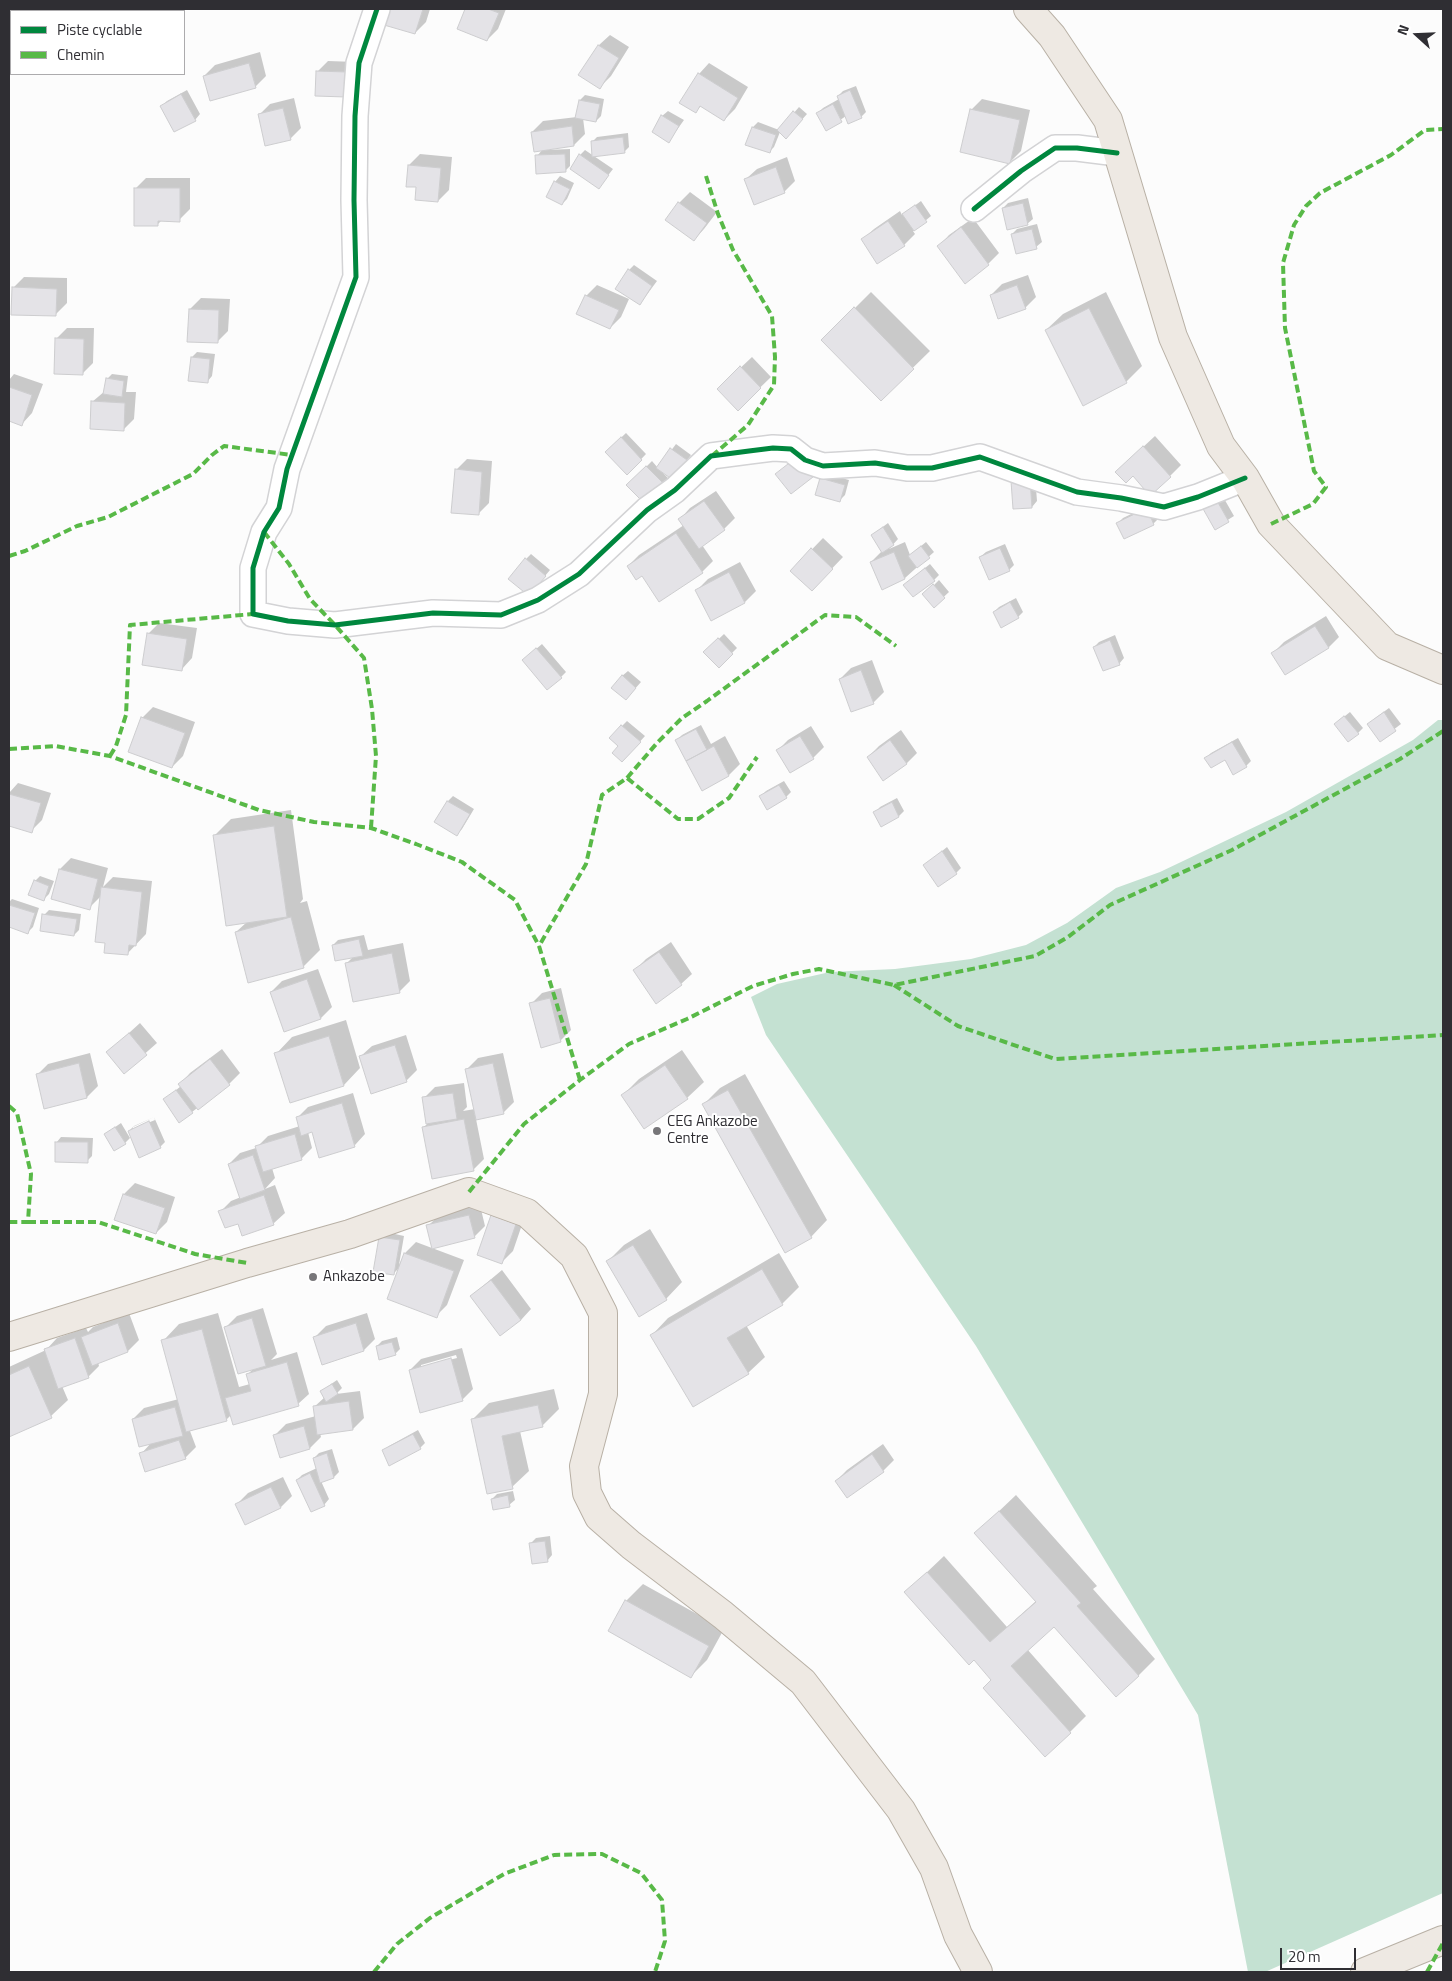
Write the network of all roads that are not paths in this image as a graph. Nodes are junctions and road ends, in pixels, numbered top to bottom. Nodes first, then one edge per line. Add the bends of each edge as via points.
1 (377, 9) edge
2 (1028, 9) edge
3 (1117, 153) junction
4 (974, 209) dead end
5 (1245, 478) junction
6 (1443, 670) edge
7 (9, 1337) edge
8 (1443, 1940) edge
9 (978, 1972) edge
10 (1366, 1972) edge

1 - 5 street via 359,63 356,98 356,277 287,470 279,508 264,532 253,568 253,614 335,625 433,613 501,615 538,600 579,574 711,456 740,452 773,448 791,450 822,466 876,463 932,468 980,458 1077,492 1164,507
2 - 3 main road via 1052,36 1108,120
3 - 4 street via 1054,148
3 - 5 main road via 1173,337 1221,446
5 - 6 main road via 1271,524 1387,646
7 - 9 main road via 350,1234 470,1192 527,1214 574,1256 603,1313 603,1394 584,1466 587,1494 599,1516 804,1682 901,1810 934,1868 958,1935
8 - 10 main road

